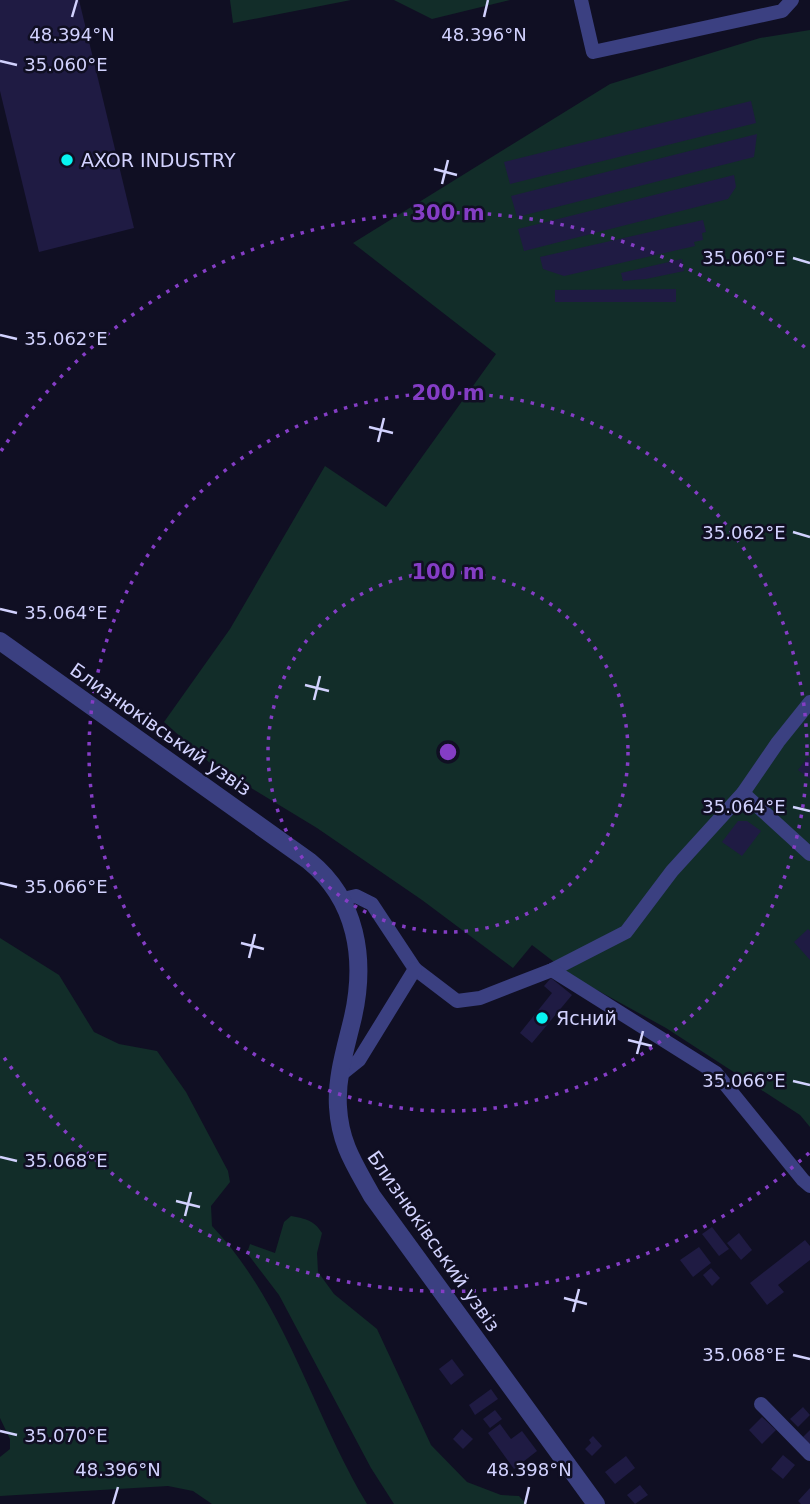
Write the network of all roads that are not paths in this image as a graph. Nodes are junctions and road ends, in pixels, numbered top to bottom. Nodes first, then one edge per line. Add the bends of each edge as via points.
1 (581, 0) edge
2 (792, 0) edge
3 (0, 640) edge
4 (810, 702) edge
5 (743, 793) junction
6 (810, 853) edge
7 (343, 899) junction
8 (415, 969) junction
9 (552, 970) junction
10 (339, 1076) junction
11 (810, 1185) edge
12 (761, 1404) dead end
13 (810, 1454) edge
14 (596, 1504) edge

1 - 2 street via 593,52 782,11
3 - 7 street, Близнюківський узвіз via 309,861
4 - 5 street
5 - 6 street
5 - 9 street via 672,871 626,932
7 - 8 street via 356,896 372,904
7 - 10 street, Близнюківський узвіз via 352,921 359,967 358,993
8 - 9 street via 457,1001 480,998
8 - 10 street via 359,1060
9 - 11 street via 716,1073
10 - 14 street, Близнюківський узвіз via 344,1145 372,1196
12 - 13 street

